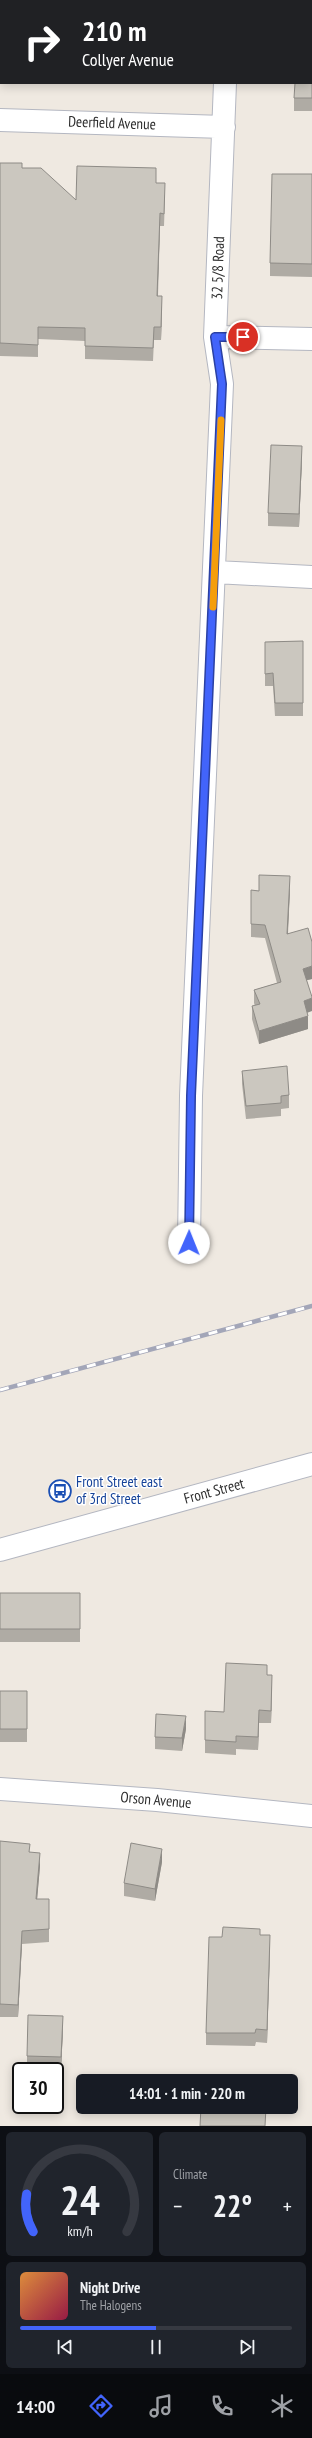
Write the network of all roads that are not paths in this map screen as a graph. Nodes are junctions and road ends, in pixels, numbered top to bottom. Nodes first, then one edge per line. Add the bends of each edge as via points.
1 (226, 84) edge
2 (0, 120) edge
3 (224, 127) junction
4 (215, 337) junction
5 (312, 339) edge
6 (215, 572) junction
7 (312, 577) edge
8 (189, 1243) dead end
9 (312, 1464) edge
10 (0, 1550) edge
11 (0, 1789) edge
12 (312, 1816) edge

1 - 3 street, 32 5/8 Road
2 - 3 street, Deerfield Avenue
3 - 4 street, 32 5/8 Road
4 - 5 street
4 - 6 street, 32 5/8 Road via 222,384
6 - 7 street
6 - 8 street, 32 5/8 Road via 191,1096
9 - 10 street, Front Street
11 - 12 street, Orson Avenue via 157,1800

